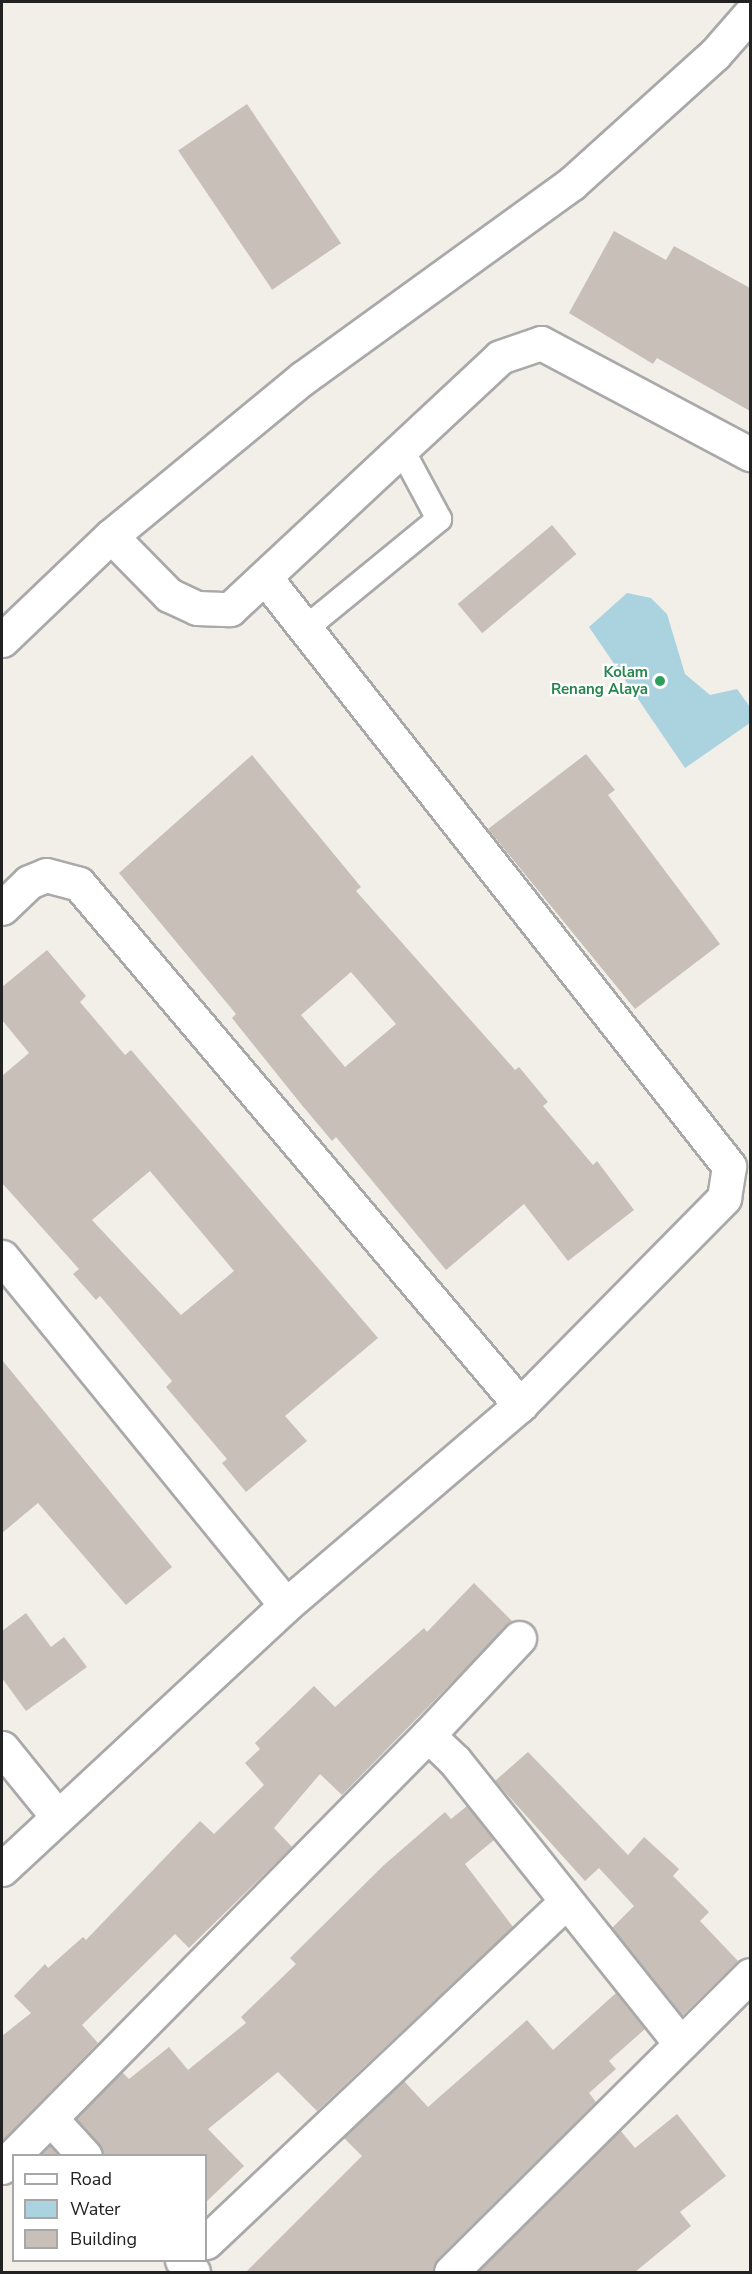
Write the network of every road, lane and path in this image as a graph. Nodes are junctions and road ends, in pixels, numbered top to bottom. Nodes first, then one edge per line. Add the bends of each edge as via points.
1 (750, 14) edge
2 (401, 448) junction
3 (750, 454) edge
4 (111, 536) junction
5 (267, 580) junction
6 (306, 628) junction
7 (2, 640) edge
8 (2, 908) edge
9 (2, 1257) edge
10 (520, 1405) junction
11 (286, 1605) junction
12 (519, 1638) dead end
13 (428, 1735) junction
14 (2, 1748) edge
15 (57, 1816) junction
16 (2, 1869) edge
17 (566, 1902) junction
18 (750, 1975) edge
19 (680, 2043) junction
20 (51, 2119) junction
21 (15, 2154) edge
22 (83, 2154) edge
23 (207, 2244) edge
24 (452, 2272) edge

1 - 4 street via 715,54 571,183 303,378
2 - 3 street via 500,357 541,342
2 - 5 street
2 - 6 lane via 439,519
4 - 5 street via 169,595 197,608 230,609
4 - 7 street
5 - 6 street
6 - 10 street via 729,1166 724,1198
8 - 10 street via 29,882 46,875 78,884
9 - 11 street
10 - 11 street
11 - 15 street
12 - 13 street
13 - 17 street via 455,1761
13 - 20 street
14 - 15 street
15 - 16 street
17 - 19 street
17 - 23 street
18 - 19 street
19 - 24 street
20 - 21 street
20 - 22 street

